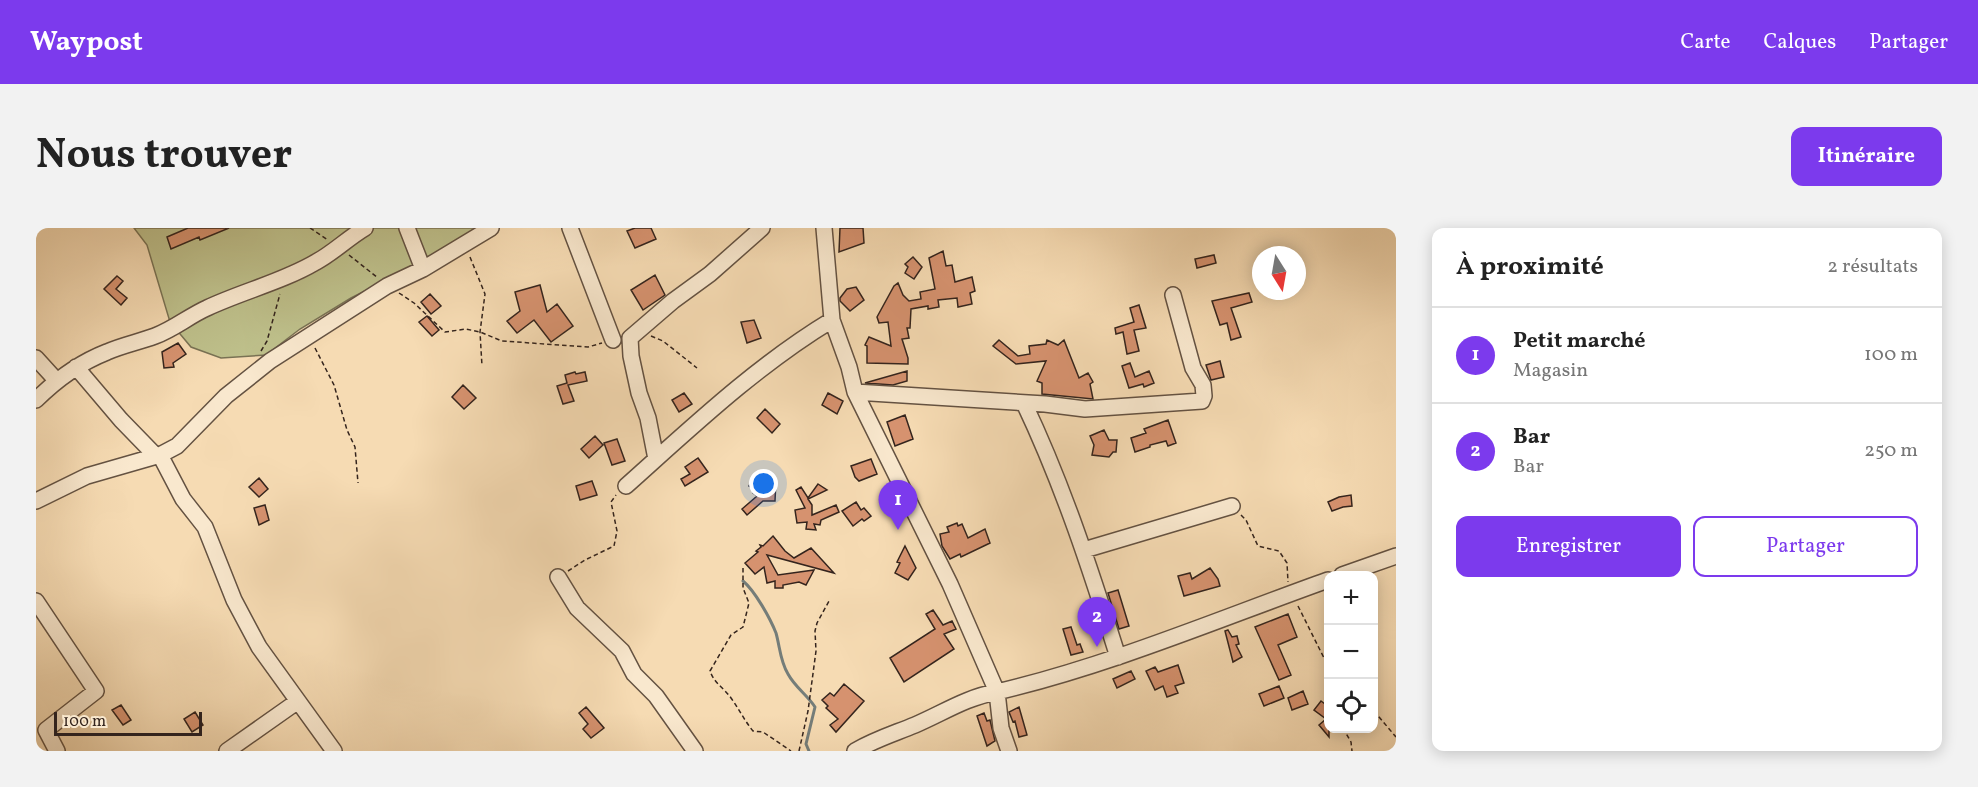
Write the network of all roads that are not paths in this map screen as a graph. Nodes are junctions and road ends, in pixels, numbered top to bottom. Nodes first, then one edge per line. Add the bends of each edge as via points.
1 (365, 228) edge
2 (407, 228) edge
3 (491, 228) edge
4 (570, 228) edge
5 (762, 228) edge
6 (824, 228) edge
7 (423, 269) junction
8 (1173, 294) dead end
9 (832, 320) junction
10 (614, 340) road end
11 (36, 358) edge
12 (76, 367) junction
13 (56, 380) junction
14 (855, 392) junction
15 (36, 400) edge
16 (1024, 403) junction
17 (158, 455) junction
18 (656, 459) junction
19 (626, 486) road end
20 (36, 501) edge
21 (1232, 506) dead end
22 (1084, 550) junction
23 (1396, 556) edge
24 (1356, 571) edge
25 (558, 577) road end
26 (1324, 582) edge
27 (36, 601) edge
28 (1118, 657) junction
29 (997, 692) junction
30 (298, 701) junction
31 (57, 751) edge
32 (227, 751) edge
33 (334, 751) edge
34 (695, 751) edge
35 (855, 751) edge
36 (1009, 751) edge

1 - 12 street via 317,262 256,290 223,300 154,337
2 - 7 street
3 - 7 street
4 - 10 street
5 - 18 street via 630,338
6 - 9 street
7 - 17 street via 387,286 270,362 226,396 177,446
8 - 16 street via 1190,358 1203,385 1202,401 1085,409
9 - 14 street
9 - 18 street via 794,342
11 - 13 street
12 - 13 street
12 - 17 street via 121,420
13 - 15 street
14 - 16 street
14 - 29 street via 950,584
16 - 22 street via 1049,454
17 - 20 street via 87,476
17 - 30 street via 183,499 205,527 234,600 259,647
18 - 19 street
21 - 22 street
22 - 28 street
23 - 24 street
25 - 34 street via 577,608 622,651 634,674 656,696
26 - 28 street
27 - 31 street via 96,691 46,730
28 - 29 street
29 - 35 street via 951,706
29 - 36 street via 1001,728
30 - 32 street
30 - 33 street

